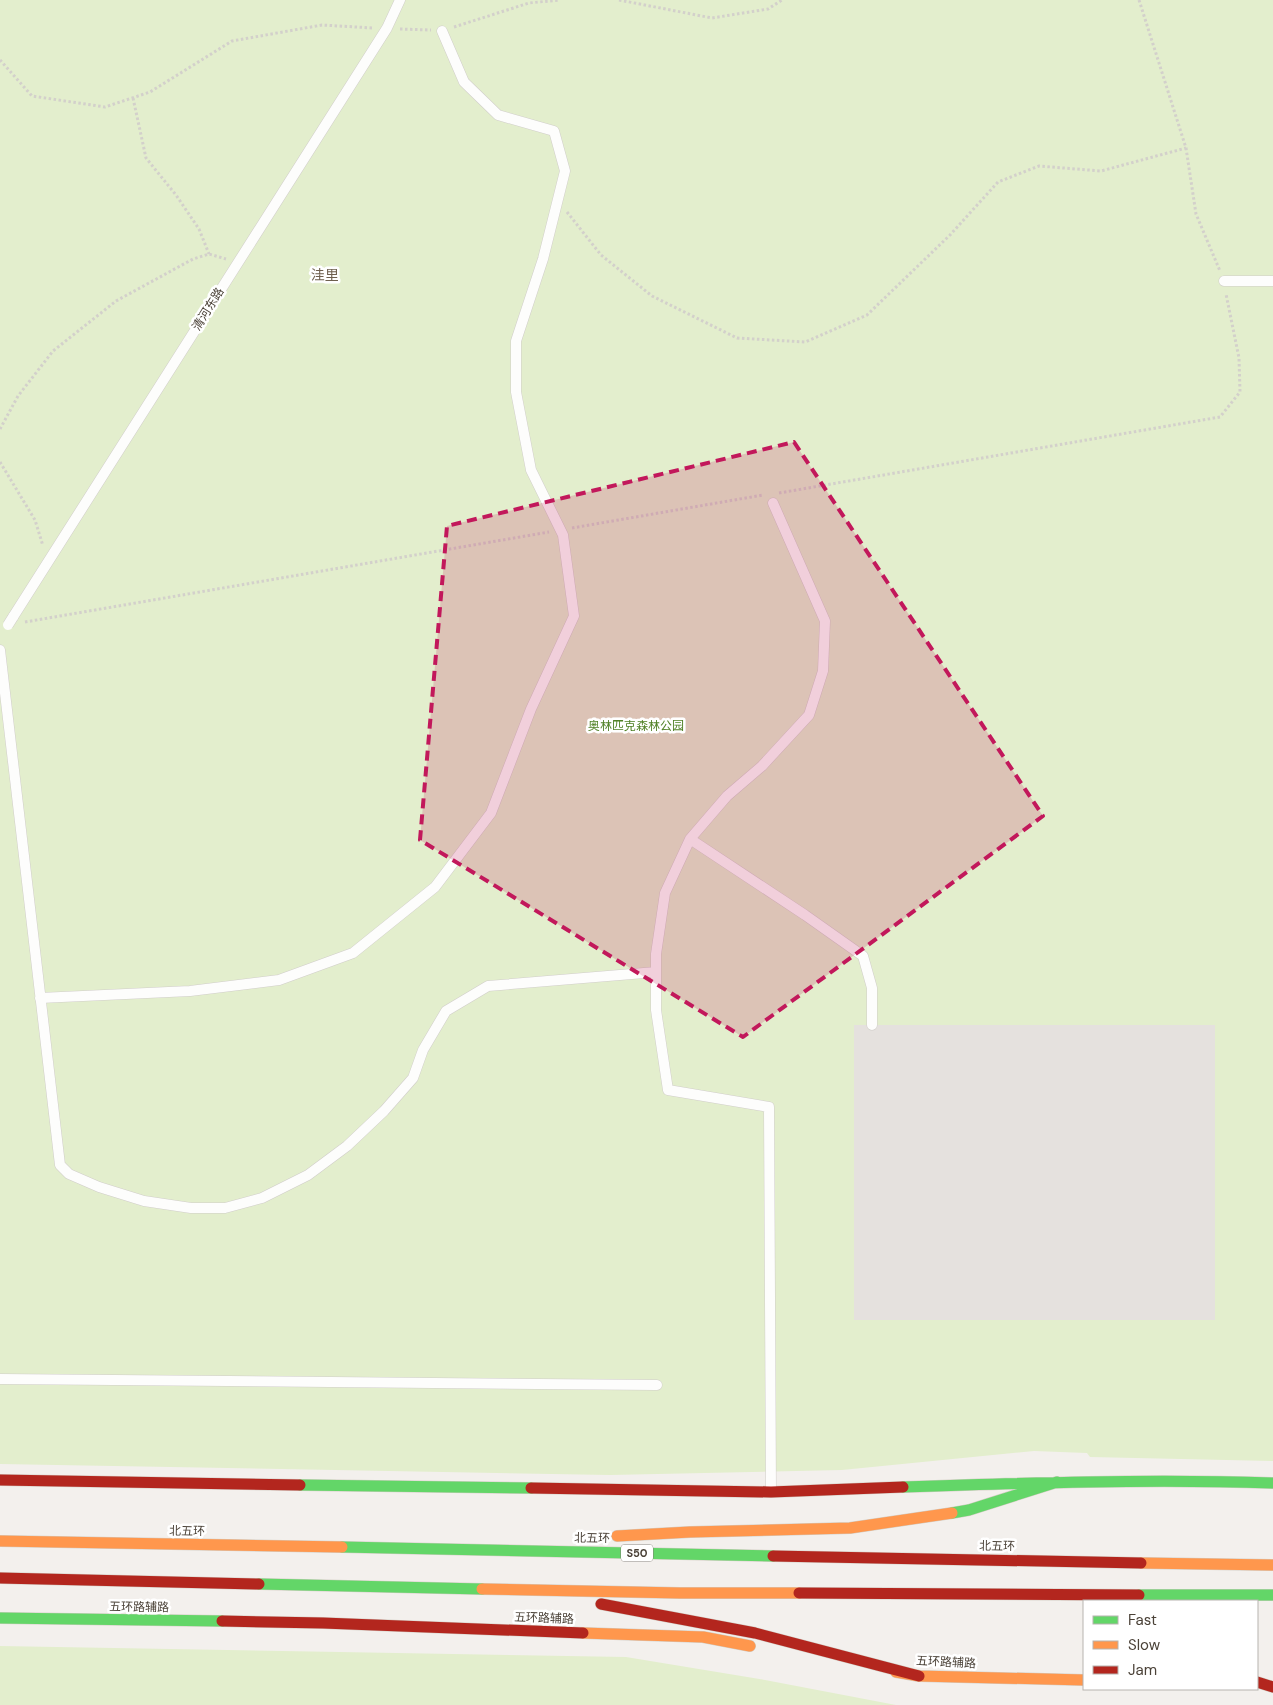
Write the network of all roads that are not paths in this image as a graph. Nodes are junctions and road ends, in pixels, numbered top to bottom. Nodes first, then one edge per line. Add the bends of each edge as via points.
1 (400, 0) edge
2 (442, 30) road end
3 (1224, 281) road end
4 (1273, 281) edge
5 (773, 497) road end
6 (14, 622) road end
7 (0, 650) edge
8 (690, 839) junction
9 (656, 972) junction
10 (40, 998) junction
11 (872, 1025) dead end
12 (0, 1379) edge
13 (657, 1385) dead end
14 (0, 1480) edge
15 (1057, 1482) junction
16 (1273, 1484) edge
17 (772, 1492) junction
18 (603, 1537) dead end
19 (565, 1540) dead end
20 (0, 1542) edge
21 (420, 1549) junction
22 (1273, 1565) edge
23 (0, 1578) edge
24 (534, 1590) junction
25 (1273, 1595) edge
26 (0, 1618) edge
27 (919, 1676) junction
28 (1273, 1679) edge
29 (1083, 1680) edge
30 (1258, 1681) edge
31 (1258, 1681) edge
32 (1273, 1687) edge

1 - 6 lane, 清河东路 via 387,28 48,562
2 - 10 lane via 464,82 498,115 554,130 565,170 516,341 516,392 531,470 563,535 574,616 531,709 491,813 435,886 353,953 279,980 190,991
3 - 4 lane
5 - 8 lane via 825,621 823,671 809,715 762,766 727,796
7 - 10 lane
8 - 9 lane via 665,893
8 - 11 lane via 863,956 872,988
9 - 10 lane via 488,986 446,1011 423,1050 413,1078 347,1146 300,1179 262,1198 225,1208 191,1208 144,1201 69,1174 60,1165
9 - 17 lane via 656,1010 668,1090 769,1107
12 - 13 lane
14 - 17 main road
15 - 16 main road
15 - 17 main road
15 - 18 main road via 969,1510 850,1528
19 - 21 main road
20 - 21 main road, 北五环 / S50
21 - 22 main road, 北五环 / S50
23 - 24 main road
24 - 25 main road
24 - 27 main road via 652,1615 755,1632
26 - 27 main road, 五环路辅路 via 333,1624 703,1637
27 - 29 main road, 五环路辅路
28 - 30 main road
31 - 32 main road

